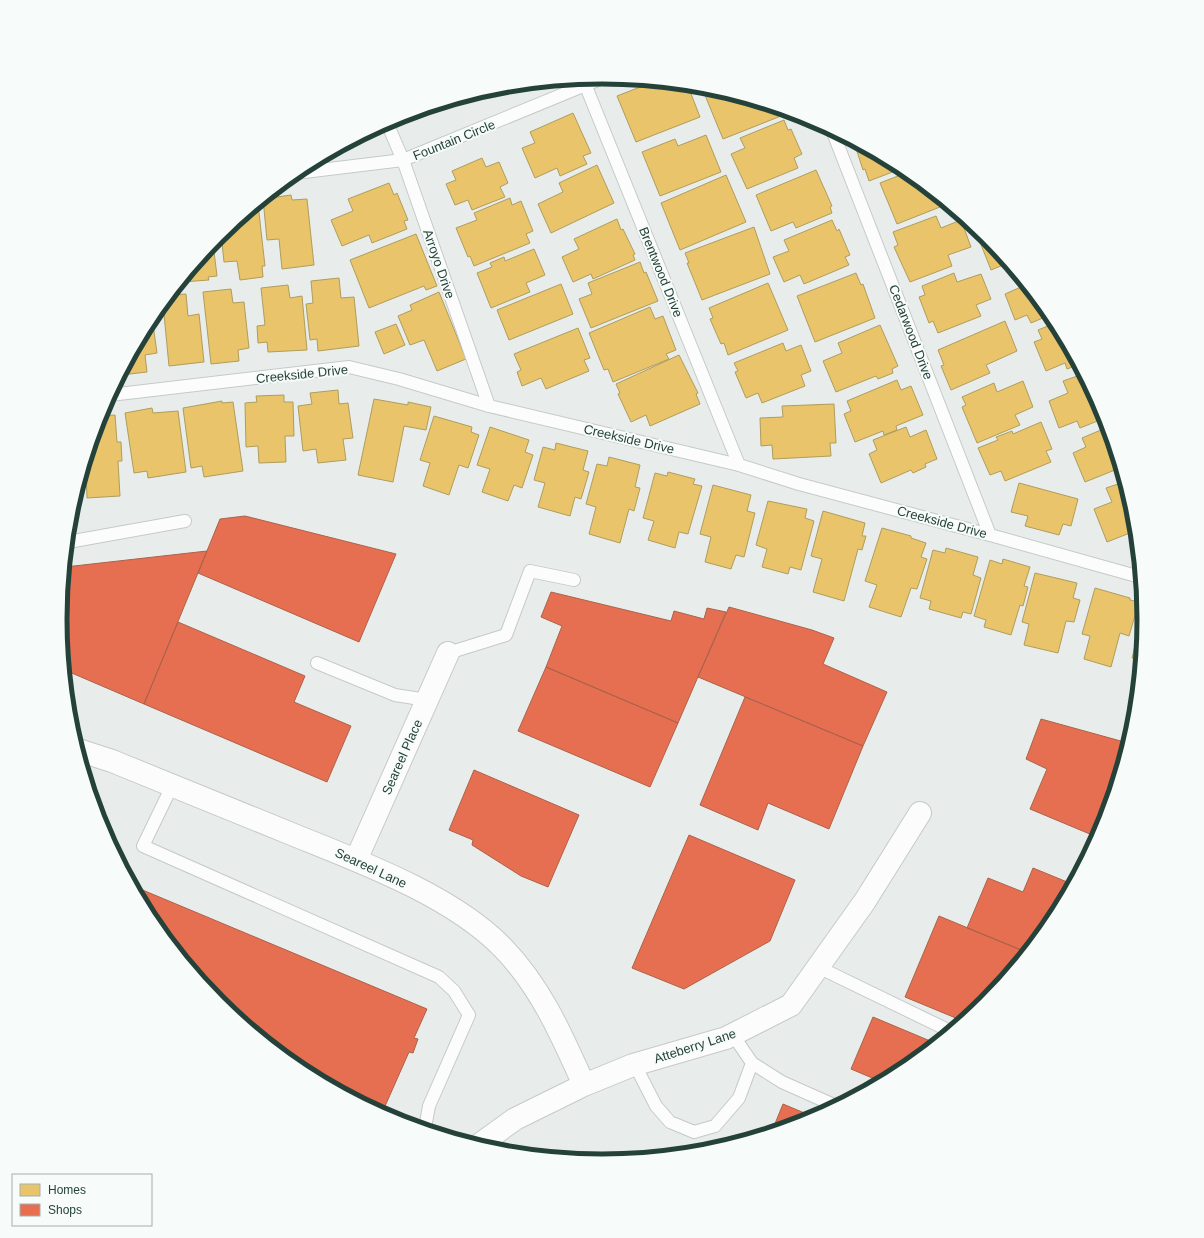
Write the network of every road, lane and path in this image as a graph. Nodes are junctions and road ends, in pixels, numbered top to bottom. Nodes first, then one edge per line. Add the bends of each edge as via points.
1 (586, 84) edge
2 (579, 85) edge
3 (390, 128) edge
4 (835, 137) edge
5 (403, 160) junction
6 (309, 171) edge
7 (117, 394) edge
8 (489, 406) junction
9 (739, 465) junction
10 (185, 521) dead end
11 (990, 535) junction
12 (73, 541) edge
13 (1135, 576) edge
14 (574, 580) dead end
15 (448, 653) joint
16 (317, 663) dead end
17 (427, 700) junction
18 (84, 752) edge
19 (172, 786) junction
20 (920, 813) dead end
21 (356, 860) junction
22 (818, 967) junction
23 (945, 1029) edge
24 (733, 1036) junction
25 (752, 1063) junction
26 (635, 1065) junction
27 (584, 1085) junction
28 (830, 1103) edge
29 (426, 1124) edge
30 (485, 1141) edge

1 - 9 lane, Brentwood Drive
2 - 5 lane, Fountain Circle
3 - 5 lane, Arroyo Drive
4 - 11 lane, Cedarwood Drive
5 - 6 lane, Fountain Circle
5 - 8 lane, Arroyo Drive
7 - 8 lane, Creekside Drive via 349,367
8 - 9 lane, Creekside Drive
9 - 11 lane, Creekside Drive via 799,484
10 - 12 lane
11 - 13 lane, Creekside Drive
14 - 15 lane via 530,570 506,635
15 - 17 street, Seareel Place
16 - 17 lane via 395,695
17 - 21 street, Seareel Place
18 - 19 street, Seareel Lane
19 - 21 street, Seareel Lane
19 - 29 lane via 143,846 439,976 454,991 469,1015 429,1106
20 - 22 street, Atteberry Lane via 865,901
21 - 27 street, Seareel Lane via 435,898 472,922 503,947 528,978 556,1023
22 - 23 lane
22 - 24 street, Atteberry Lane via 791,1005
24 - 25 lane
24 - 26 street, Atteberry Lane
25 - 26 lane via 739,1098 715,1126 694,1132 670,1122 656,1106
25 - 28 lane via 782,1082
26 - 27 street, Atteberry Lane
27 - 30 street, Atteberry Lane via 514,1119

